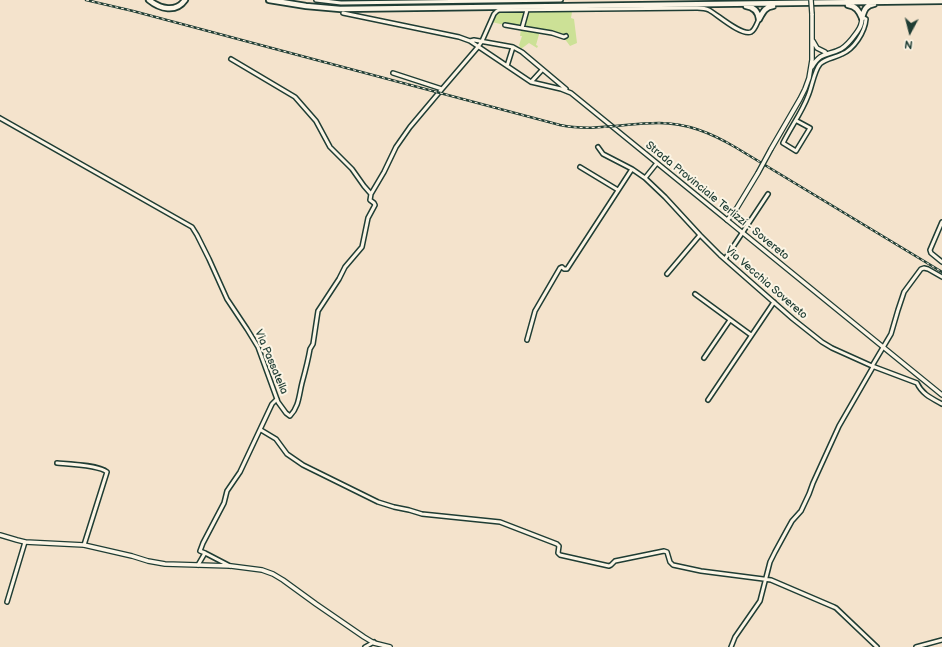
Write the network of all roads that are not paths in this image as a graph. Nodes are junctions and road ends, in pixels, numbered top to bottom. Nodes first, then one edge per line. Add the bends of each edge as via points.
1 (149, 0) edge
2 (185, 0) edge
3 (269, 0) edge
4 (284, 0) edge
5 (316, 0) edge
6 (500, 0) edge
7 (506, 0) edge
8 (561, 0) edge
9 (812, 0) edge
10 (836, 0) edge
11 (379, 1) edge
12 (820, 1) edge
13 (942, 1) edge
14 (905, 2) junction
15 (792, 3) junction
16 (718, 4) junction
17 (527, 10) junction
18 (343, 13) dead end
19 (862, 18) junction
20 (759, 19) junction
21 (505, 25) dead end
22 (522, 28) junction
23 (566, 36) dead end
24 (812, 40) junction
25 (470, 41) junction
26 (482, 41) junction
27 (478, 47) junction
28 (513, 47) junction
29 (812, 52) junction
30 (826, 53) junction
31 (231, 59) dead end
32 (507, 66) junction
33 (811, 69) junction
34 (542, 70) junction
35 (393, 73) dead end
36 (532, 82) junction
37 (442, 88) junction
38 (568, 91) junction
39 (0, 118) edge
40 (797, 121) dead end
41 (598, 146) dead end
42 (656, 163) junction
43 (580, 168) dead end
44 (632, 169) junction
45 (645, 178) junction
46 (618, 190) junction
47 (371, 194) junction
48 (768, 194) dead end
49 (729, 222) junction
50 (942, 222) edge
51 (743, 233) junction
52 (700, 236) junction
53 (725, 259) junction
54 (942, 262) edge
55 (667, 274) dead end
56 (942, 277) edge
57 (695, 294) dead end
58 (774, 302) junction
59 (730, 320) junction
60 (751, 335) junction
61 (527, 340) dead end
62 (884, 348) junction
63 (704, 358) dead end
64 (873, 367) junction
65 (923, 380) junction
66 (917, 383) junction
67 (942, 395) edge
68 (277, 399) junction
69 (708, 400) dead end
70 (942, 404) edge
71 (261, 430) junction
72 (57, 463) dead end
73 (0, 535) edge
74 (25, 542) junction
75 (84, 544) junction
76 (205, 553) junction
77 (198, 565) junction
78 (231, 566) junction
79 (765, 580) junction
80 (7, 602) dead end
81 (942, 640) edge
82 (374, 642) junction
83 (365, 647) edge
84 (390, 647) edge
85 (730, 647) edge
86 (877, 647) edge
87 (916, 647) edge

1 - 2 highway via 158,6 168,8 177,7
3 - 16 highway via 340,9
4 - 12 highway via 352,6
5 - 11 street via 341,3
6 - 7 street
6 - 11 street
7 - 8 street
9 - 24 main road, bridge
10 - 12 highway
12 - 14 highway
12 - 15 highway
12 - 19 highway via 852,5 858,9
13 - 14 highway
14 - 19 highway via 871,5 864,10
15 - 16 highway
15 - 20 highway via 767,7
16 - 20 highway via 751,7 757,11
17 - 20 street via 703,8 747,33 753,31
17 - 22 street
17 - 26 street via 496,12
18 - 25 street
19 - 30 main road via 861,26 850,42 842,48
19 - 40 street via 866,19 864,27 850,48 842,55 827,59 817,68 807,100 783,143 796,151 810,128
21 - 22 street
22 - 23 street
24 - 29 main road
24 - 30 main road
25 - 26 street
25 - 27 street, Strada Provinciale Terlizzi - Sovereto
26 - 27 street
26 - 28 street
27 - 32 street, Strada Provinciale Terlizzi - Sovereto
27 - 37 street
28 - 32 street
28 - 34 street
29 - 30 main road
29 - 33 main road
30 - 33 main road via 816,60
31 - 47 street via 295,96 316,121 330,147 352,169
32 - 36 street, Strada Provinciale Terlizzi - Sovereto
33 - 49 main road, bridge via 806,89
34 - 36 street
34 - 38 street
35 - 37 street
36 - 38 street, Strada Provinciale Terlizzi - Sovereto
37 - 47 street via 396,147
38 - 42 street, Strada Provinciale Terlizzi - Sovereto
39 - 68 street, Via Passatella via 192,227 227,299 258,347
41 - 44 street, Via Vecchia Sovereto via 603,154
42 - 45 street
42 - 49 street, Strada Provinciale Terlizzi - Sovereto
43 - 46 street
44 - 45 street, Via Vecchia Sovereto
44 - 46 street
45 - 52 street, Via Vecchia Sovereto
46 - 61 street via 567,270 560,268 535,311
47 - 68 street, Via Passatella via 370,200 375,205 368,218 362,248 345,267 318,311 300,397 292,415 288,414
48 - 51 street
49 - 51 main road, Strada Provinciale Terlizzi - Sovereto
50 - 54 street via 930,250 930,253
51 - 53 street
51 - 62 main road, Strada Provinciale Terlizzi - Sovereto
52 - 53 street, Via Vecchia Sovereto
52 - 55 street
53 - 58 street, Via Vecchia Sovereto
56 - 62 street via 928,269 921,269 904,292
57 - 59 street
58 - 60 street
58 - 64 street, Via Vecchia Sovereto via 822,342
59 - 60 street
59 - 63 street
60 - 69 street
62 - 64 street
62 - 65 main road, Strada Provinciale Terlizzi - Sovereto
64 - 66 street, Via Vecchia Sovereto
64 - 79 street via 839,426 801,511 792,521 775,552
65 - 66 street
65 - 67 main road, Strada Provinciale Terlizzi - Sovereto
66 - 70 street, Via Vecchia Sovereto via 920,390
68 - 71 street via 272,404
71 - 76 street via 240,472 227,490 224,503 203,542 200,551
71 - 79 street via 276,439 287,454 303,465 378,502 394,507 425,514 500,522 557,544 560,555 609,566 615,561 664,551 667,552 673,566
72 - 75 street via 93,467 108,472
73 - 74 main road
74 - 75 main road
74 - 80 street
75 - 77 main road via 156,562
76 - 77 street
76 - 78 street
77 - 78 main road
78 - 82 main road via 273,574
79 - 85 street via 760,601
79 - 86 street via 774,581 836,608
81 - 87 street
82 - 83 street
82 - 84 main road

